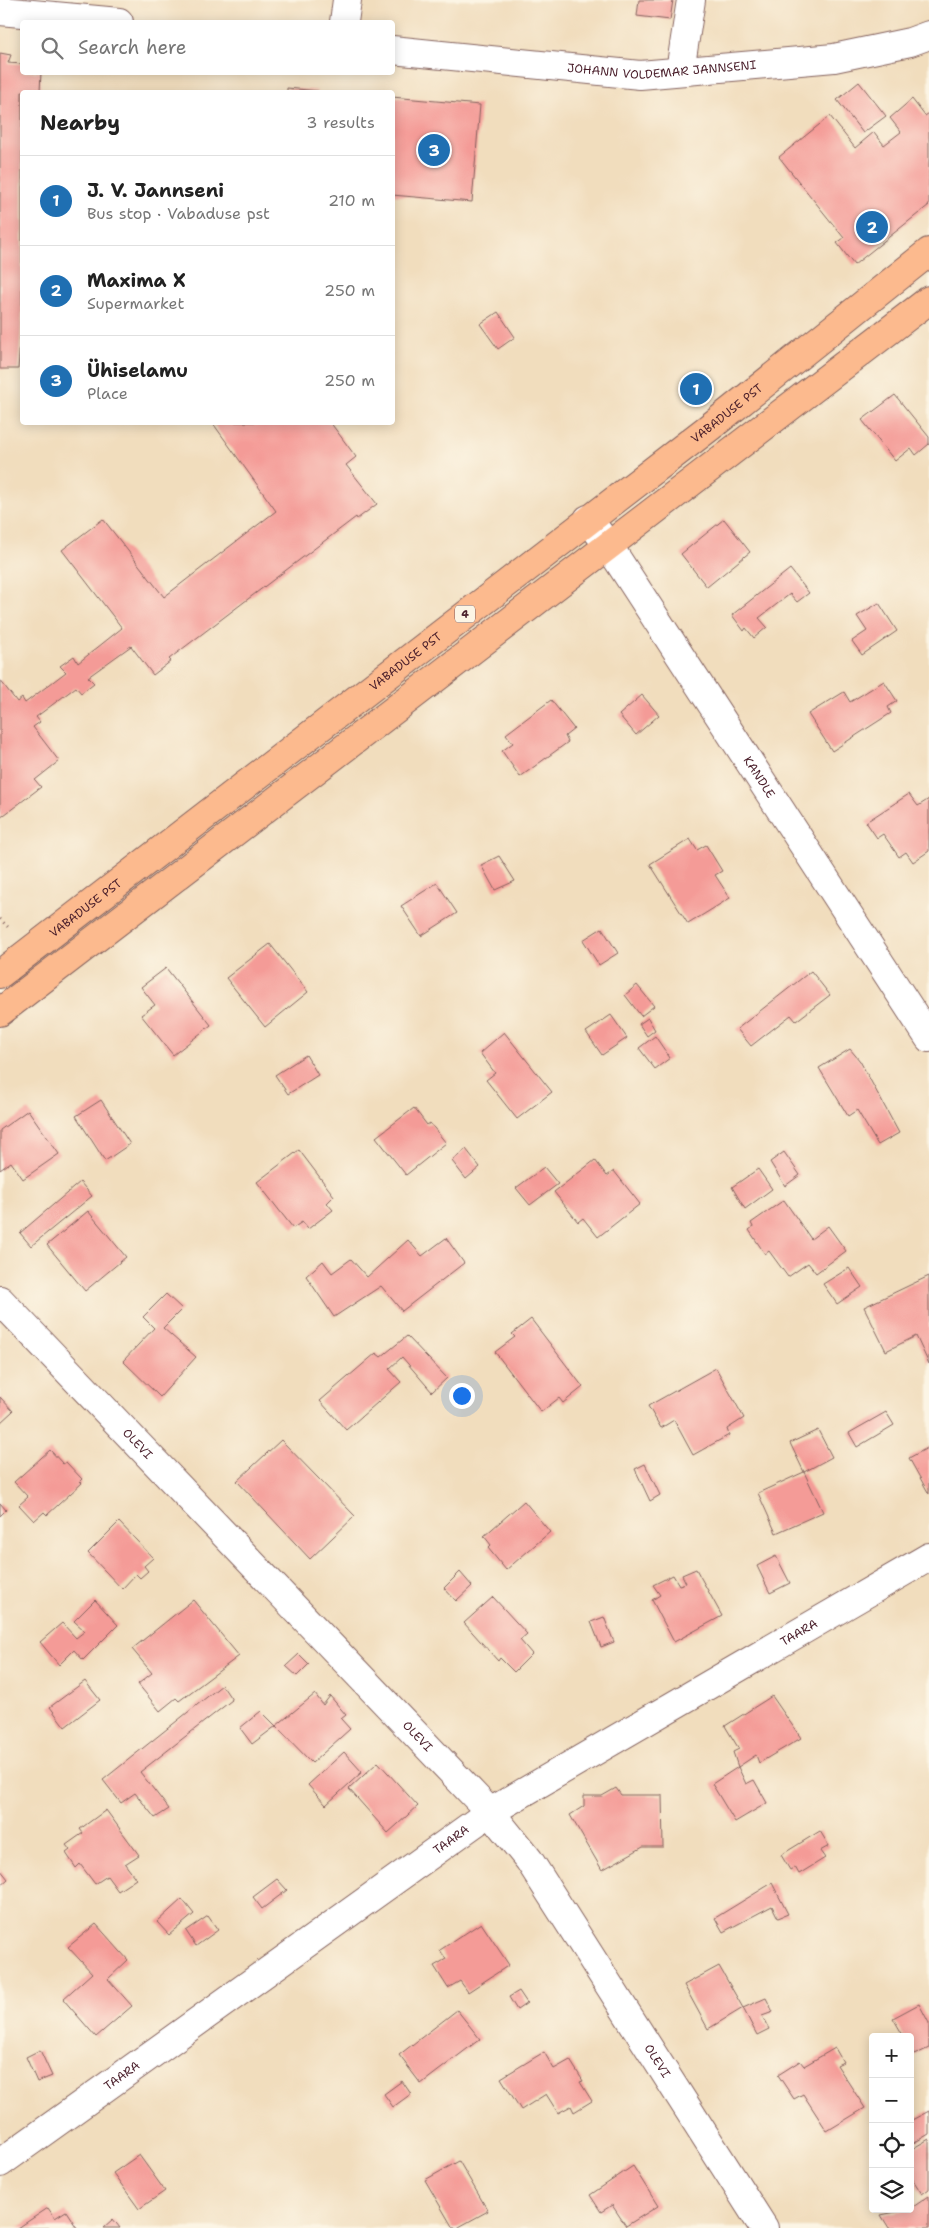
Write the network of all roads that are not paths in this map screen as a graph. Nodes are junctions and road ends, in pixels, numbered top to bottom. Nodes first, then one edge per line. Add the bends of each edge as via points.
1 (347, 0) edge
2 (691, 0) edge
3 (75, 9) edge
4 (0, 11) edge
5 (112, 20) edge
6 (344, 20) edge
7 (929, 35) edge
8 (395, 50) edge
9 (680, 72) junction
10 (929, 252) edge
11 (929, 300) edge
12 (588, 519) junction
13 (608, 545) junction
14 (0, 974) edge
15 (0, 1012) edge
16 (929, 1038) edge
17 (0, 1300) edge
18 (929, 1557) edge
19 (490, 1812) junction
20 (0, 2163) edge
21 (764, 2228) edge

1 - 6 street
2 - 9 street
3 - 4 street
3 - 5 street
7 - 9 street, JOHANN VOLDEMAR JANNSENI via 834,58
8 - 9 street, JOHANN VOLDEMAR JANNSENI via 640,75
10 - 12 highway, VABADUSE PST / 4 via 715,423
11 - 13 highway
12 - 13 street, KANDLE
12 - 14 highway, VABADUSE PST / 4
13 - 15 highway
13 - 16 street, KANDLE
17 - 19 street, OLEVI
18 - 19 street, TAARA
19 - 20 street, TAARA
19 - 21 street, OLEVI via 529,1860

